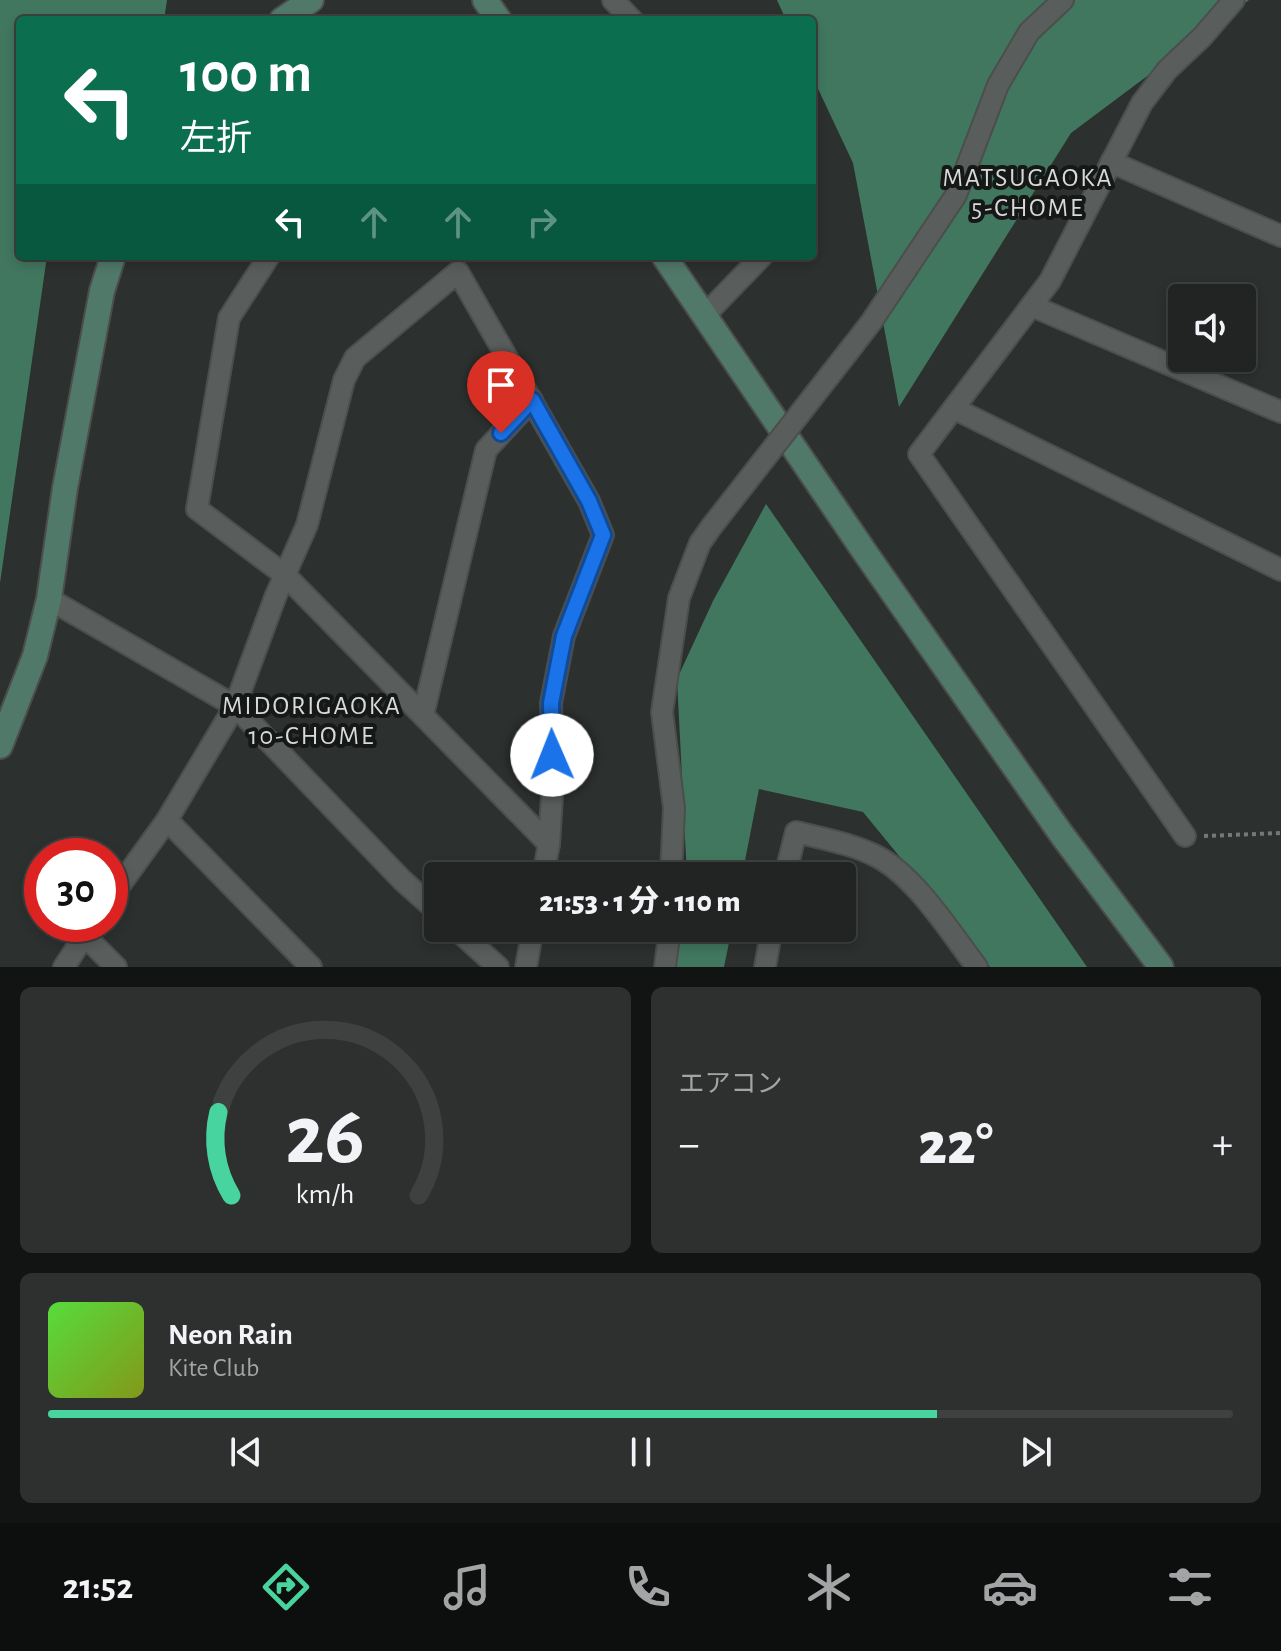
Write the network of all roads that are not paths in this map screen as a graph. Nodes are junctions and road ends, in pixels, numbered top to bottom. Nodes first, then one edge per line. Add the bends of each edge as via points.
1 (311, 0) edge
2 (613, 0) edge
3 (1063, 0) edge
4 (1234, 0) edge
5 (288, 16) edge
6 (628, 16) edge
7 (1111, 162) junction
8 (1281, 236) edge
9 (112, 260) edge
10 (266, 260) edge
11 (667, 260) edge
12 (758, 260) edge
13 (454, 264) edge
14 (1032, 306) junction
15 (705, 315) junction
16 (532, 400) junction
17 (955, 409) junction
18 (1281, 412) edge
19 (1281, 570) edge
20 (285, 575) junction
21 (49, 599) junction
22 (235, 706) junction
23 (423, 715) junction
24 (0, 746) edge
25 (167, 820) junction
26 (1185, 836) road end
27 (549, 844) junction
28 (546, 862) edge
29 (672, 862) edge
30 (788, 862) edge
31 (128, 874) edge
32 (424, 900) edge
33 (80, 942) edge
34 (97, 942) edge
35 (470, 942) edge
36 (530, 942) edge
37 (668, 942) edge
38 (769, 942) edge
39 (64, 967) edge
40 (116, 967) edge
41 (311, 967) edge
42 (498, 967) edge
43 (526, 967) edge
44 (665, 967) edge
45 (765, 967) edge
46 (977, 967) edge
47 (1161, 967) edge

1 - 5 street
2 - 6 street
3 - 29 street, bridge via 1029,32 998,85 956,195 872,321 700,543 679,598 662,712 674,808
4 - 7 street via 1167,70 1142,103
7 - 8 street
7 - 14 street
9 - 21 street via 65,488
10 - 20 street via 229,318 197,509
11 - 15 street
12 - 15 street
13 - 16 street
13 - 20 street via 355,358 344,380 307,525
14 - 17 street
14 - 18 street
15 - 47 street via 1062,835
16 - 23 street via 486,450
16 - 27 street via 603,535 564,636 551,703
17 - 19 street
17 - 26 street via 919,454
20 - 22 street
20 - 23 street
21 - 22 street
21 - 24 street via 35,656
22 - 25 street
22 - 32 street
23 - 27 street
25 - 31 street
25 - 41 street
27 - 28 street
30 - 46 street via 796,832 881,859 915,887
33 - 39 street
34 - 40 street
35 - 42 street
36 - 43 street
37 - 44 street
38 - 45 street

